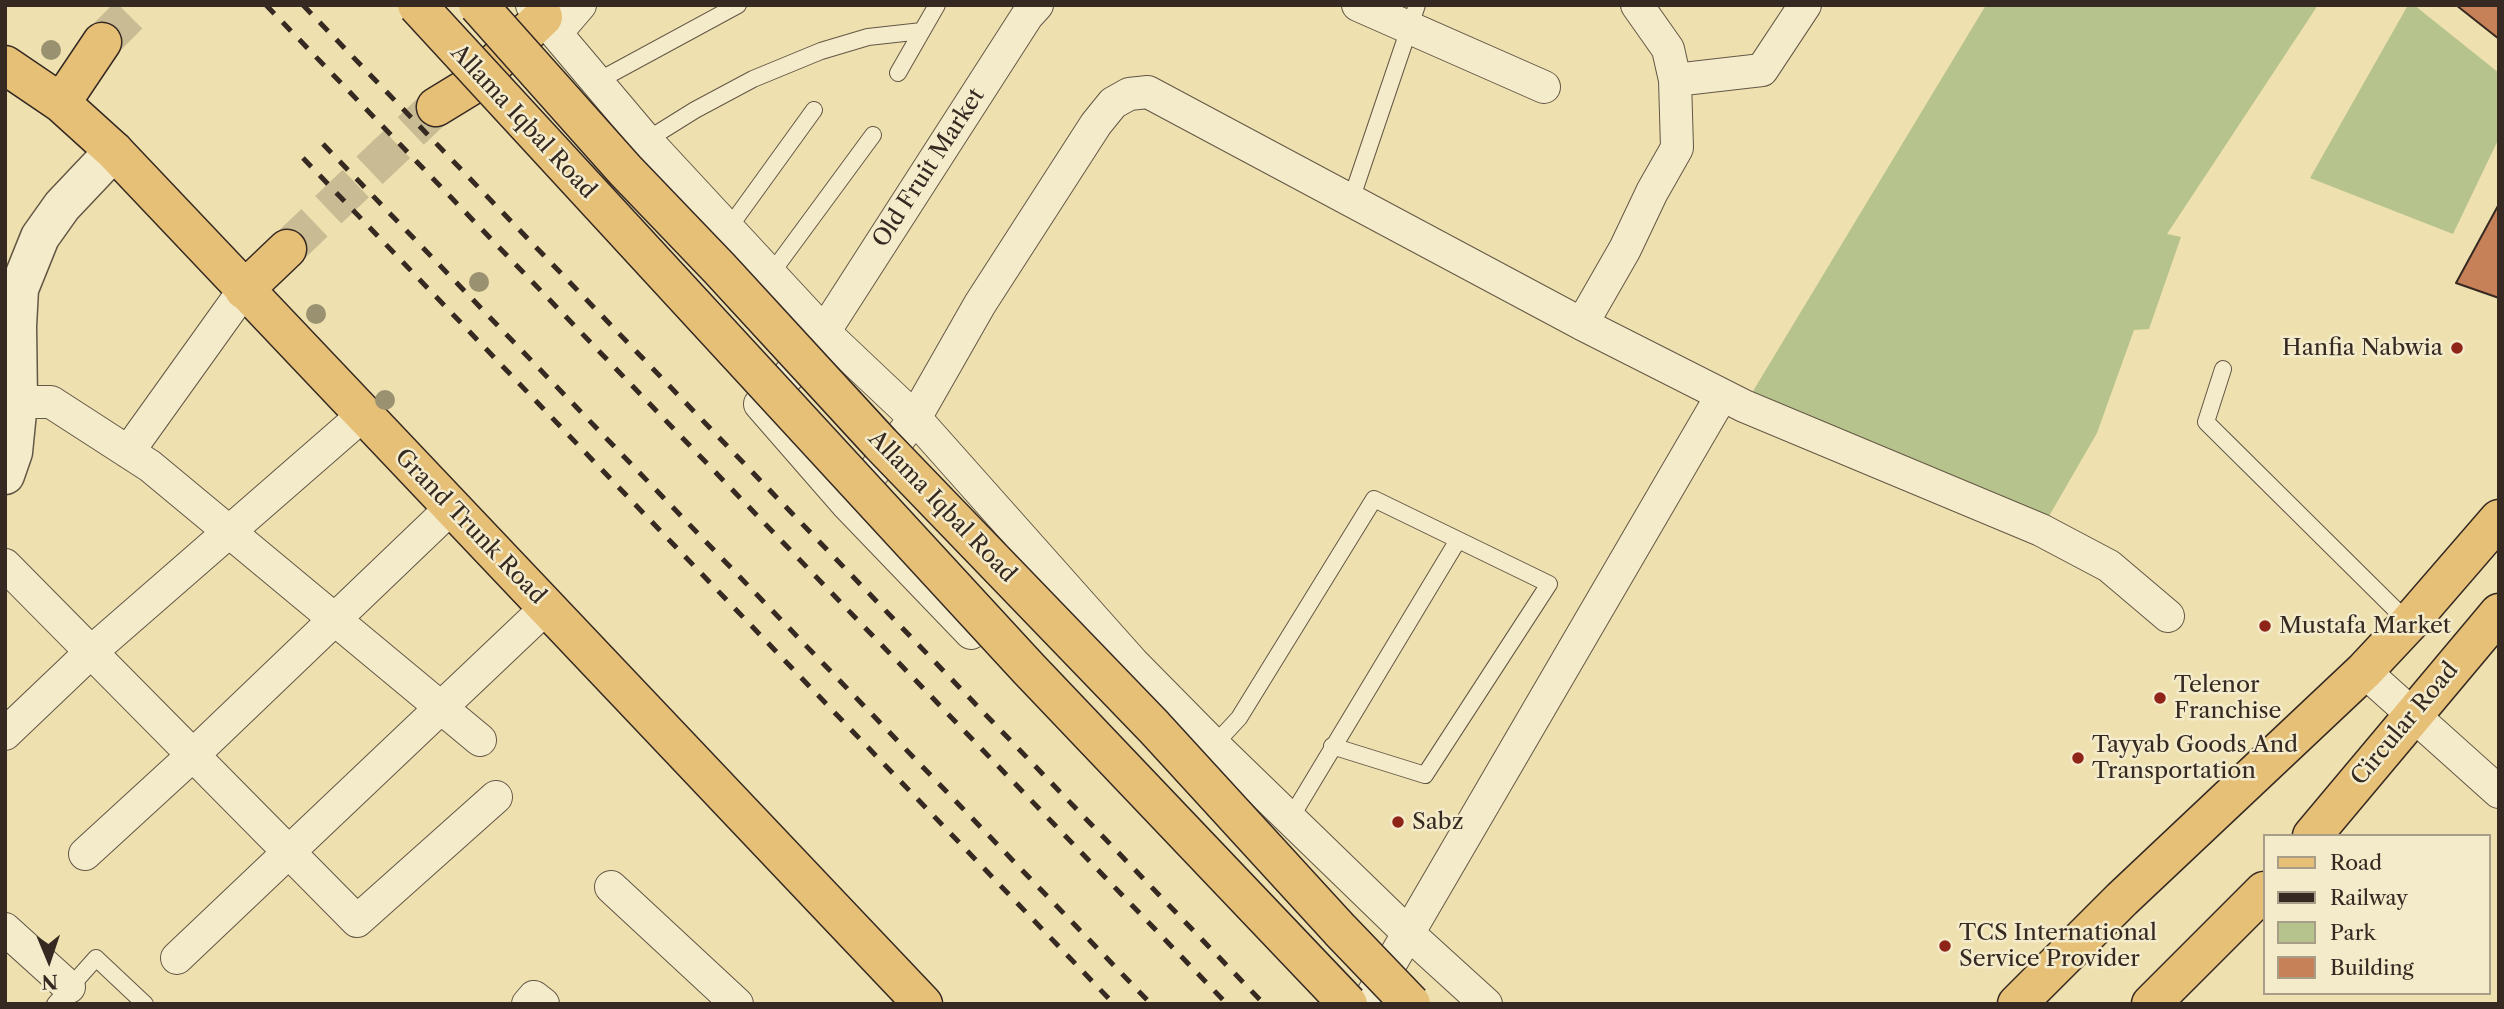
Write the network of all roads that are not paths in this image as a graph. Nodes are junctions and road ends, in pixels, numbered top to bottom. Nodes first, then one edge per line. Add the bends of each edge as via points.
1 (396, 5) edge
2 (417, 5) edge
3 (478, 5) edge
4 (580, 5) edge
5 (738, 5) edge
6 (937, 5) edge
7 (1037, 5) edge
8 (1358, 5) edge
9 (1637, 5) edge
10 (1805, 5) edge
11 (1413, 17) edge
12 (544, 19) edge
13 (922, 31) junction
14 (102, 42) tunnel mouth
15 (5, 65) edge
16 (898, 73) dead end
17 (1675, 80) junction
18 (596, 82) junction
19 (472, 85) junction
20 (1544, 87) dead end
21 (61, 103) junction
22 (436, 107) tunnel mouth
23 (814, 110) dead end
24 (873, 135) dead end
25 (520, 139) junction
26 (646, 140) junction
27 (114, 151) junction
28 (589, 182) junction
29 (1351, 200) junction
30 (727, 229) junction
31 (287, 249) tunnel mouth
32 (770, 275) junction
33 (244, 290) junction
34 (1582, 324) junction
35 (824, 332) junction
36 (2223, 369) dead end
37 (1721, 395) junction
38 (12, 402) edge
39 (763, 407) junction
40 (363, 415) junction
41 (915, 418) junction
42 (128, 452) junction
43 (5, 475) edge
44 (848, 505) junction
45 (451, 508) junction
46 (2499, 519) edge
47 (229, 532) junction
48 (1458, 540) junction
49 (5, 565) edge
50 (547, 607) junction
51 (2499, 613) edge
52 (2168, 616) dead end
53 (337, 620) junction
54 (2409, 623) junction
55 (91, 652) junction
56 (2364, 671) junction
57 (441, 707) junction
58 (2414, 714) junction
59 (5, 734) edge
60 (480, 740) dead end
61 (1213, 745) junction
62 (1332, 746) junction
63 (193, 755) junction
64 (2499, 792) edge
65 (496, 797) dead end
66 (1290, 819) junction
67 (2314, 834) edge
68 (289, 852) junction
69 (85, 854) dead end
70 (611, 887) dead end
71 (2262, 893) edge
72 (5, 929) edge
73 (1409, 934) junction
74 (177, 958) dead end
75 (62, 995) edge
76 (145, 1004) edge
77 (528, 1004) edge
78 (543, 1004) edge
79 (737, 1004) edge
80 (923, 1004) edge
81 (1325, 1004) edge
82 (1348, 1004) edge
83 (1367, 1004) edge
84 (1411, 1004) edge
85 (1486, 1004) edge
86 (2018, 1004) edge
87 (2151, 1004) edge

1 - 19 street
2 - 82 main road, Allama Iqbal Road, bridge via 1038,678
3 - 84 main road, Allama Iqbal Road, bridge via 625,170
4 - 12 street
5 - 18 lane
6 - 13 lane
7 - 35 street, Old Fruit Market
8 - 11 street
9 - 17 street via 1668,49
10 - 17 street via 1762,70
11 - 20 street
11 - 29 lane
12 - 18 street
12 - 19 main road
13 - 16 lane
13 - 26 lane via 868,37 821,51 753,79
14 - 21 main road
15 - 21 main road, Grand Trunk Road
17 - 34 street via 1677,148
18 - 25 street
18 - 26 street
19 - 22 main road
19 - 25 street
21 - 27 main road, Grand Trunk Road
23 - 30 lane
24 - 32 lane
25 - 28 street
26 - 28 lane
26 - 30 street
27 - 33 main road, Grand Trunk Road
27 - 38 street via 62,206 40,237 19,289
28 - 39 street
29 - 34 street
29 - 41 street via 1148,92 1129,94 1113,103 1096,124 980,304
30 - 32 street
31 - 33 main road
32 - 35 street
33 - 40 main road, Grand Trunk Road
33 - 42 street
34 - 37 street
35 - 39 street, Old Fruit Market
35 - 41 street
36 - 54 lane via 2206,422
37 - 52 street via 2041,530 2109,566
37 - 73 street
38 - 42 street via 51,402
38 - 43 street via 13,452
39 - 44 street
40 - 45 main road, Grand Trunk Road
40 - 47 street
41 - 44 street
41 - 61 street via 1133,663
42 - 47 street
44 - 81 street
45 - 50 main road, Grand Trunk Road
45 - 53 street
46 - 54 main road
47 - 53 street
47 - 55 street
48 - 61 lane via 1374,499 1239,718
48 - 62 lane
48 - 62 lane via 1549,584 1425,775
49 - 55 street
50 - 57 street
50 - 80 main road, Grand Trunk Road
51 - 58 main road, Circular Road
53 - 57 street
53 - 63 street
54 - 56 main road
55 - 59 street
55 - 63 street
56 - 58 street
56 - 86 main road via 2122,899
57 - 60 street
57 - 68 street
58 - 64 street
58 - 67 main road, Circular Road
61 - 66 street
62 - 66 lane
63 - 68 street
63 - 69 street
65 - 68 street via 357,921
66 - 73 street
68 - 74 street
70 - 79 street
71 - 87 main road
72 - 75 street
73 - 83 street
73 - 85 street
75 - 76 lane via 96,958
77 - 78 street via 534,996

